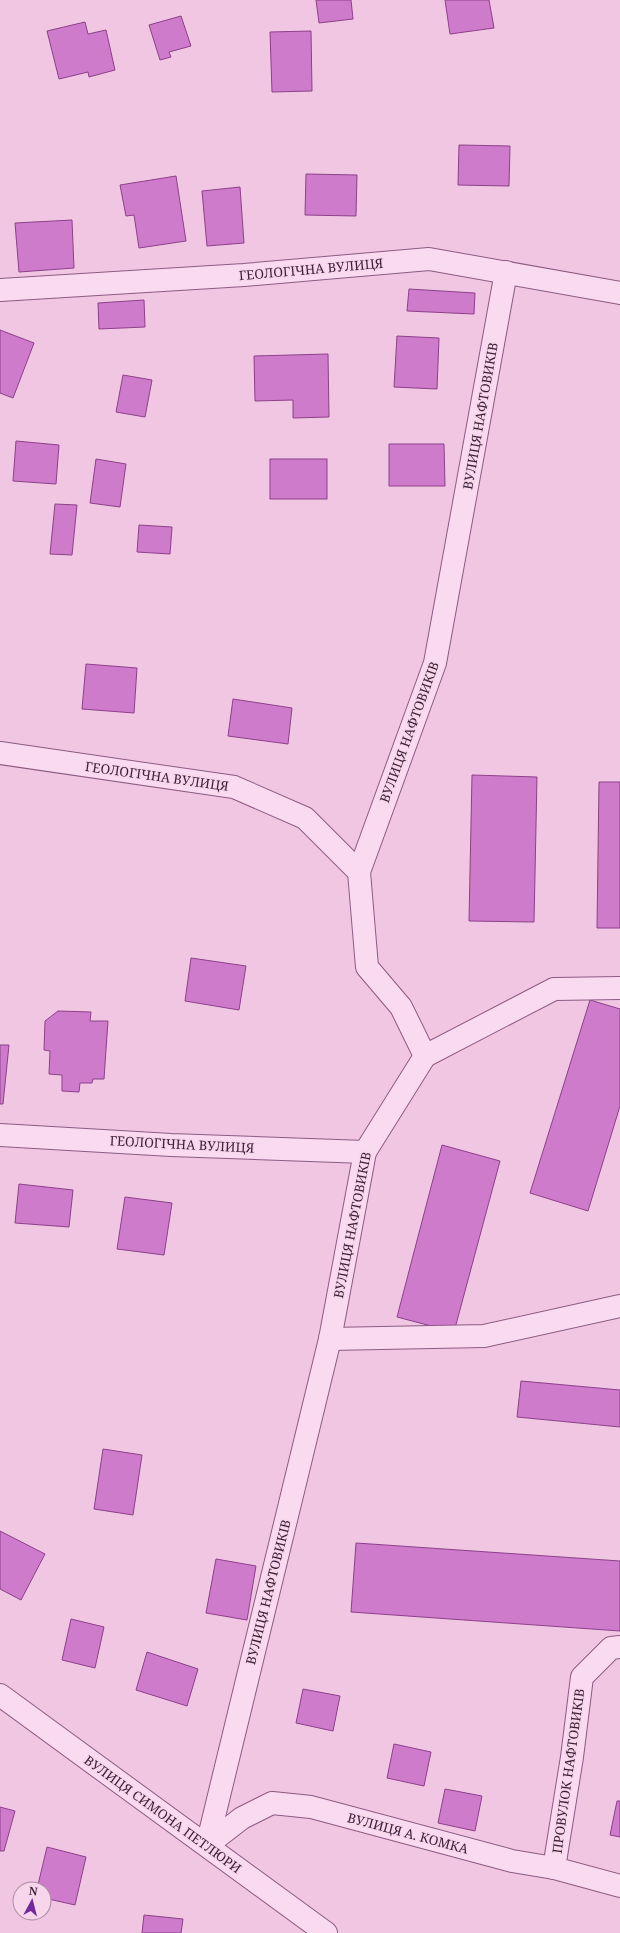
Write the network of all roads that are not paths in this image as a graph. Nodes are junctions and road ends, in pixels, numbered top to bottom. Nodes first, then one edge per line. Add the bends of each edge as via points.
1 (506, 272) junction
2 (0, 290) edge
3 (620, 293) edge
4 (0, 753) edge
5 (358, 872) junction
6 (620, 988) edge
7 (425, 1056) junction
8 (0, 1135) edge
9 (365, 1152) junction
10 (620, 1306) edge
11 (330, 1339) junction
12 (620, 1647) edge
13 (0, 1695) edge
14 (207, 1845) junction
15 (554, 1868) junction
16 (620, 1886) edge
17 (326, 1933) edge

1 - 2 street, ГЕОЛОГІЧНА ВУЛИЦЯ via 429,259 236,275
1 - 3 street, ГЕОЛОГІЧНА ВУЛИЦЯ
1 - 5 street, ВУЛИЦЯ НАФТОВИКІВ via 435,663
4 - 5 street, ГЕОЛОГІЧНА ВУЛИЦЯ via 234,787 306,818
5 - 7 street, ВУЛИЦЯ НАФТОВИКІВ via 366,967 400,1007
6 - 7 street via 554,989
7 - 9 street, ВУЛИЦЯ НАФТОВИКІВ
8 - 9 street, ГЕОЛОГІЧНА ВУЛИЦЯ via 171,1145
9 - 11 street, ВУЛИЦЯ НАФТОВИКІВ
10 - 11 street via 484,1336
11 - 14 street, ВУЛИЦЯ НАФТОВИКІВ
12 - 15 street, ПРОВУЛОК НАФТОВИКІВ via 611,1648 582,1677
13 - 14 street, ВУЛИЦЯ СИМОНА ПЕТЛЮРИ
14 - 15 street, ВУЛИЦЯ А. КОМКА via 242,1818 272,1803 311,1806 512,1861
14 - 17 street, ВУЛИЦЯ СИМОНА ПЕТЛЮРИ
15 - 16 street, ВУЛИЦЯ А. КОМКА

